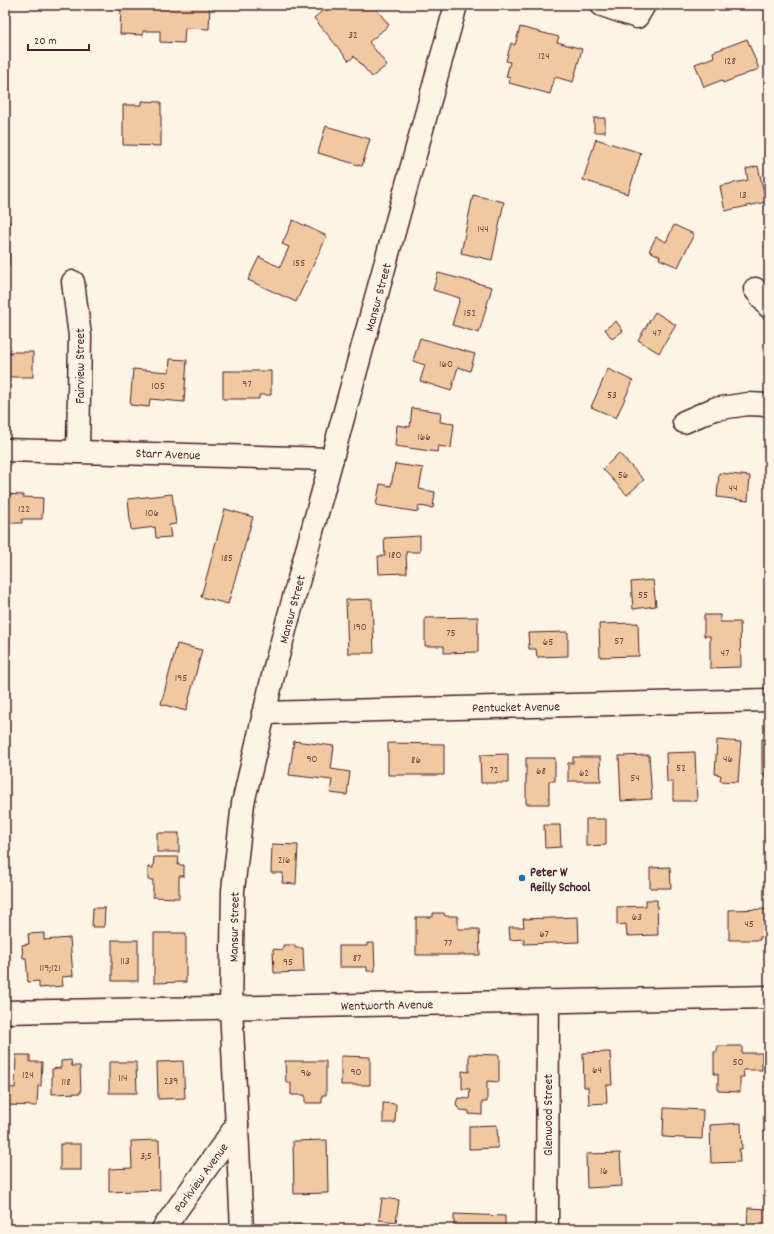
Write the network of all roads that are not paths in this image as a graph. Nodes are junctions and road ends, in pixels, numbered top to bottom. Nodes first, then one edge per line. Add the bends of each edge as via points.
1 (456, 5) edge
2 (602, 5) edge
3 (644, 5) edge
4 (73, 282) dead end
5 (756, 289) dead end
6 (769, 307) edge
7 (769, 405) edge
8 (684, 422) dead end
9 (5, 450) edge
10 (78, 450) junction
11 (332, 459) junction
12 (769, 700) edge
13 (263, 713) junction
14 (769, 997) edge
15 (548, 1001) junction
16 (231, 1007) junction
17 (5, 1012) edge
18 (237, 1126) junction
19 (162, 1229) edge
20 (242, 1229) edge
21 (547, 1229) edge

1 - 11 street, Mansur Street
2 - 3 street via 637,17
4 - 10 street, Fairview Street via 80,336
5 - 6 street
7 - 8 street via 748,404 714,409
9 - 10 street, Starr Avenue
10 - 11 street, Starr Avenue
11 - 13 street, Mansur Street
12 - 13 street, Pentucket Avenue
13 - 16 street, Mansur Street via 243,803 233,890
14 - 15 street, Wentworth Avenue
15 - 16 street, Wentworth Avenue
15 - 21 street, Glenwood Street
16 - 17 street, Wentworth Avenue
16 - 18 street, Mansur Street
18 - 19 street, Parkview Avenue
18 - 20 street, Mansur Street

